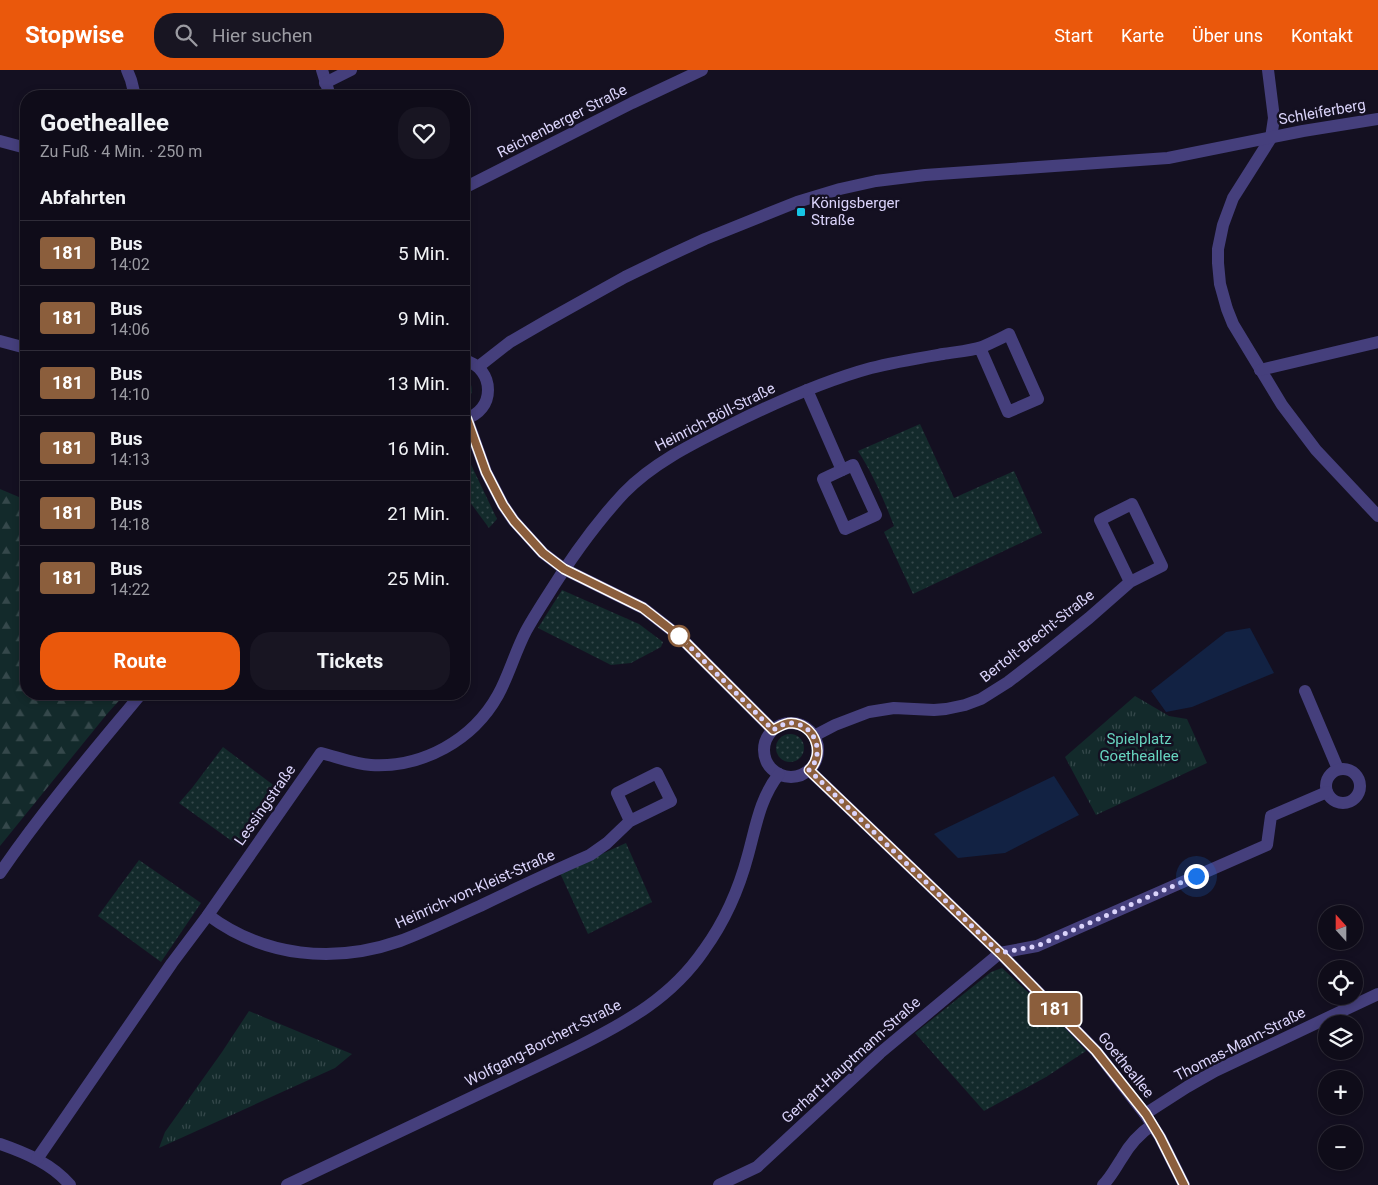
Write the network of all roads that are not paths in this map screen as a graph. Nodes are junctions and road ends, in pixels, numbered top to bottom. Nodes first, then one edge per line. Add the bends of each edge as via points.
1 (126, 70) edge
2 (322, 70) edge
3 (351, 70) edge
4 (702, 70) edge
5 (1268, 70) edge
6 (326, 83) junction
7 (134, 90) edge
8 (328, 90) edge
9 (1378, 119) edge
10 (1271, 138) junction
11 (0, 140) edge
12 (20, 146) edge
13 (470, 185) edge
14 (0, 341) edge
15 (1378, 342) edge
16 (20, 346) edge
17 (980, 348) junction
18 (470, 362) edge
19 (478, 367) junction
20 (1260, 370) junction
21 (807, 390) junction
22 (470, 416) edge
23 (470, 432) edge
24 (842, 470) junction
25 (1378, 516) edge
26 (564, 569) junction
27 (1130, 582) junction
28 (1305, 691) dead end
29 (137, 700) edge
30 (773, 730) junction
31 (814, 736) junction
32 (809, 770) junction
33 (1338, 770) junction
34 (779, 774) junction
35 (1327, 792) junction
36 (630, 821) dead end
37 (0, 873) edge
38 (208, 915) junction
39 (1000, 953) junction
40 (1378, 994) edge
41 (1149, 1120) junction
42 (0, 1144) edge
43 (37, 1159) junction
44 (70, 1185) edge
45 (287, 1185) edge
46 (719, 1185) edge
47 (1104, 1185) edge
48 (1184, 1185) edge

1 - 7 street
2 - 6 street
3 - 6 street
4 - 13 street, Reichenberger Straße
5 - 10 street via 1274,118
6 - 8 street
9 - 10 street, Schleiferberg
10 - 19 street via 1168,158 876,181 806,199 705,239 625,277 518,338
10 - 20 street via 1233,198 1218,250 1220,284 1227,309
11 - 12 street
14 - 16 street
15 - 20 street
17 - 17 street, Heinrich-Böll-Straße via 1008,412 1038,400 1009,334
17 - 21 street, Heinrich-Böll-Straße via 869,369
18 - 19 street
19 - 22 street via 487,381 488,394 478,412
20 - 25 street via 1316,450
21 - 24 street
21 - 26 street, Heinrich-Böll-Straße via 732,424 658,466 613,505
23 - 26 street via 503,505 543,553
24 - 24 street via 823,479 845,529 876,515 853,465
26 - 30 street via 643,608 679,636
26 - 38 street, Lessingstraße via 525,632 497,696 473,728 445,748 408,762 369,765 321,753
27 - 27 street, Bertolt-Brecht-Straße via 1162,566 1132,504 1100,520
27 - 31 street, Bertolt-Brecht-Straße via 1043,655 981,699 940,710 894,708 869,712
28 - 33 street
29 - 37 street via 67,784
30 - 31 street via 781,725 798,724
30 - 34 street via 767,737 764,754 766,762
31 - 32 street via 817,756
32 - 34 street via 796,777
32 - 39 street, Goetheallee
33 - 35 street via 1329,776
33 - 35 street via 1350,770 1356,774 1360,779 1360,792 1346,803 1335,801
34 - 45 street, Wolfgang-Borchert-Straße via 760,809 743,872 721,924 687,973 668,992 599,1036
35 - 39 street via 1271,816 1267,845 1037,946
36 - 38 street, Heinrich-von-Kleist-Straße via 590,855 430,930 367,950 302,954 282,950 244,938
38 - 43 street, Lessingstraße
39 - 41 street, Goetheallee via 1096,1051
39 - 46 street, Gerhart-Hauptmann-Straße via 880,1053 757,1167
40 - 41 street, Thomas-Mann-Straße via 1202,1078
41 - 47 street, Thomas-Mann-Straße
41 - 48 street, Goetheallee
42 - 43 street
43 - 44 street

